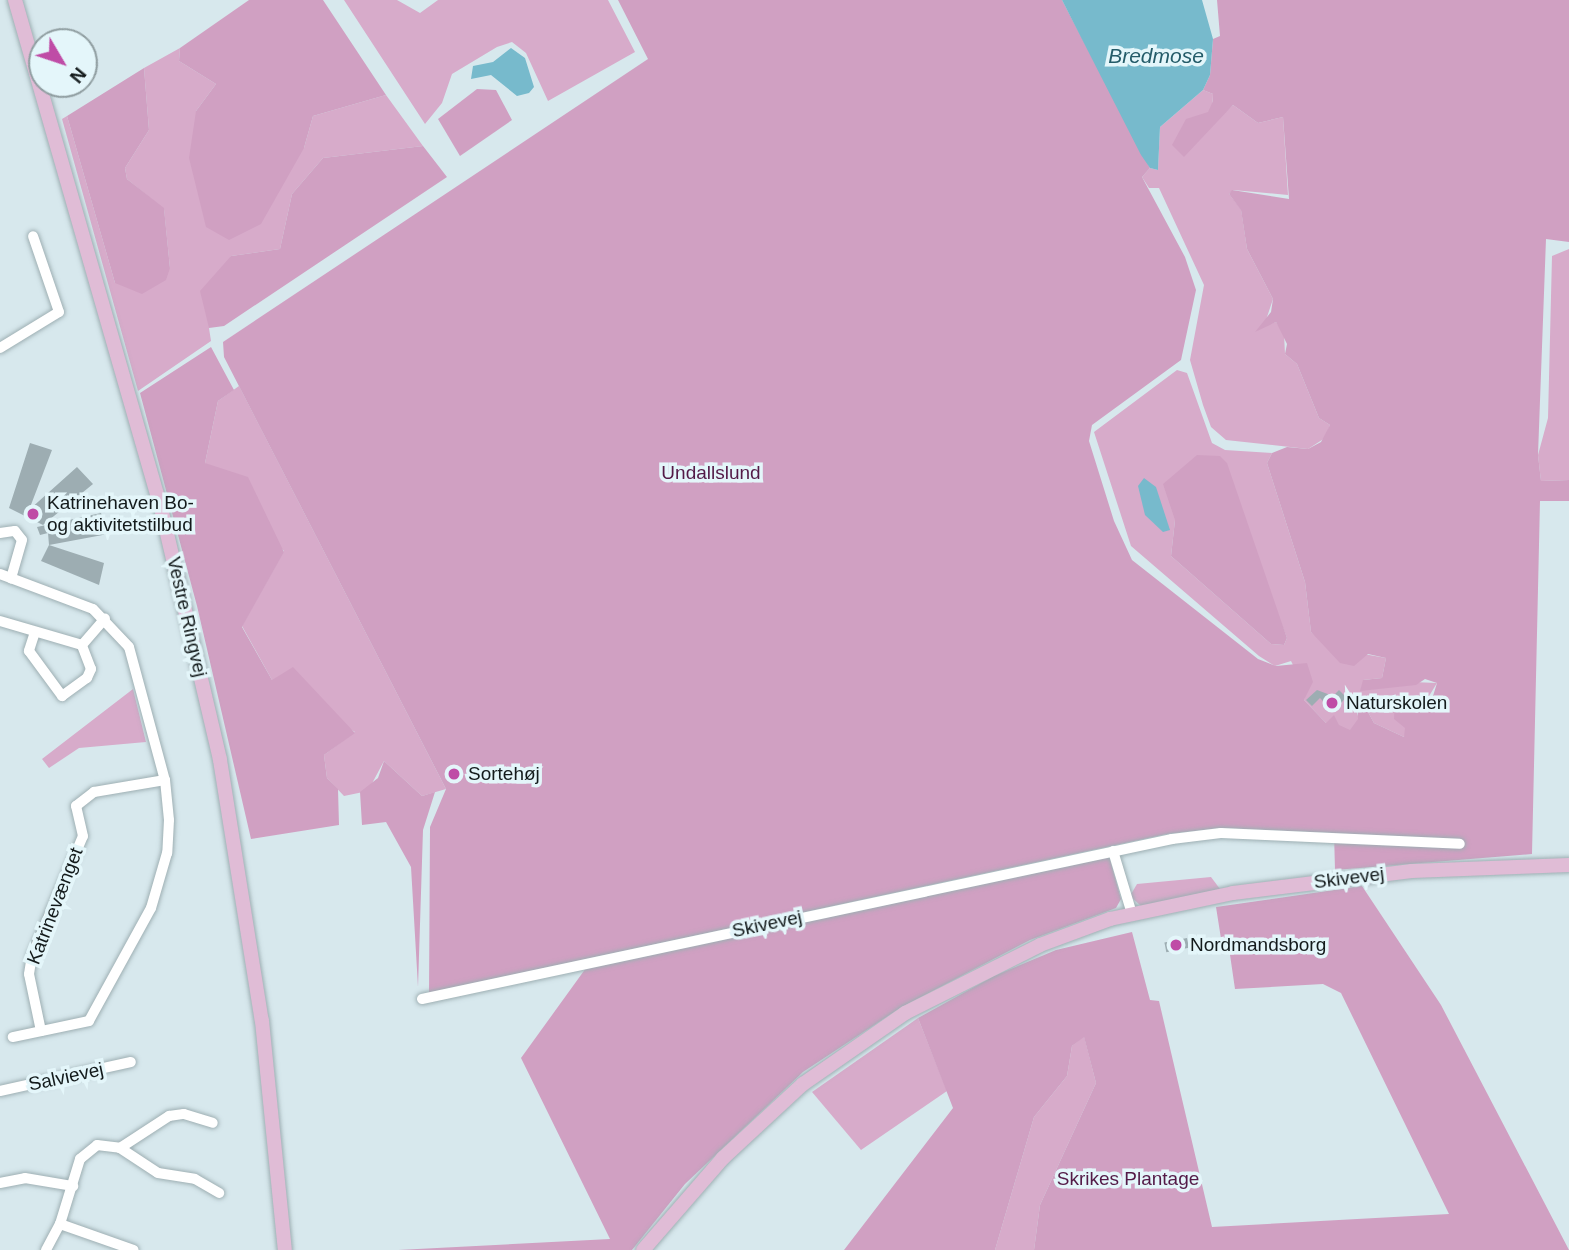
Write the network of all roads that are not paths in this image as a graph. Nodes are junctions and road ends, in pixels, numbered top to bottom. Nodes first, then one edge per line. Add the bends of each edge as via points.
1 (15, 0) edge
2 (33, 236) dead end
3 (0, 348) edge
4 (0, 533) edge
5 (6, 576) edge
6 (105, 619) junction
7 (0, 621) edge
8 (35, 632) junction
9 (82, 645) junction
10 (165, 780) junction
11 (1460, 844) dead end
12 (1113, 851) junction
13 (1569, 865) edge
14 (1132, 914) junction
15 (422, 999) dead end
16 (41, 1031) junction
17 (13, 1037) dead end
18 (131, 1062) dead end
19 (0, 1091) edge
20 (213, 1123) dead end
21 (120, 1149) junction
22 (0, 1183) edge
23 (74, 1186) junction
24 (219, 1193) dead end
25 (60, 1224) junction
26 (99, 1246) edge
27 (46, 1250) edge
28 (134, 1250) edge
29 (285, 1250) edge
30 (643, 1250) edge

1 - 29 main road, Vestre Ringvej via 161,508 211,720 250,930
2 - 3 street via 59,312
4 - 5 street via 15,531 22,540
5 - 6 street via 69,597
6 - 9 street
6 - 10 street via 129,647 137,667
7 - 8 street
8 - 9 street
8 - 9 street via 29,651 62,696 87,678 91,669
10 - 16 street via 167,853 151,908 89,1021
10 - 16 street, Katrinevænget via 94,792 76,807 83,835 30,965
11 - 12 street, Skivevej via 1221,833
12 - 14 street
12 - 15 street, Skivevej
13 - 14 main road, Skivevej via 1412,871 1233,893
14 - 30 main road, Skivevej via 1005,960 870,1034 749,1132
16 - 17 street
18 - 19 street, Salvievej
20 - 21 street via 184,1114 169,1116
21 - 23 street via 86,1150
21 - 24 street via 158,1173 195,1179
22 - 23 street via 25,1178
23 - 25 street
25 - 26 street
25 - 27 street
26 - 28 street

